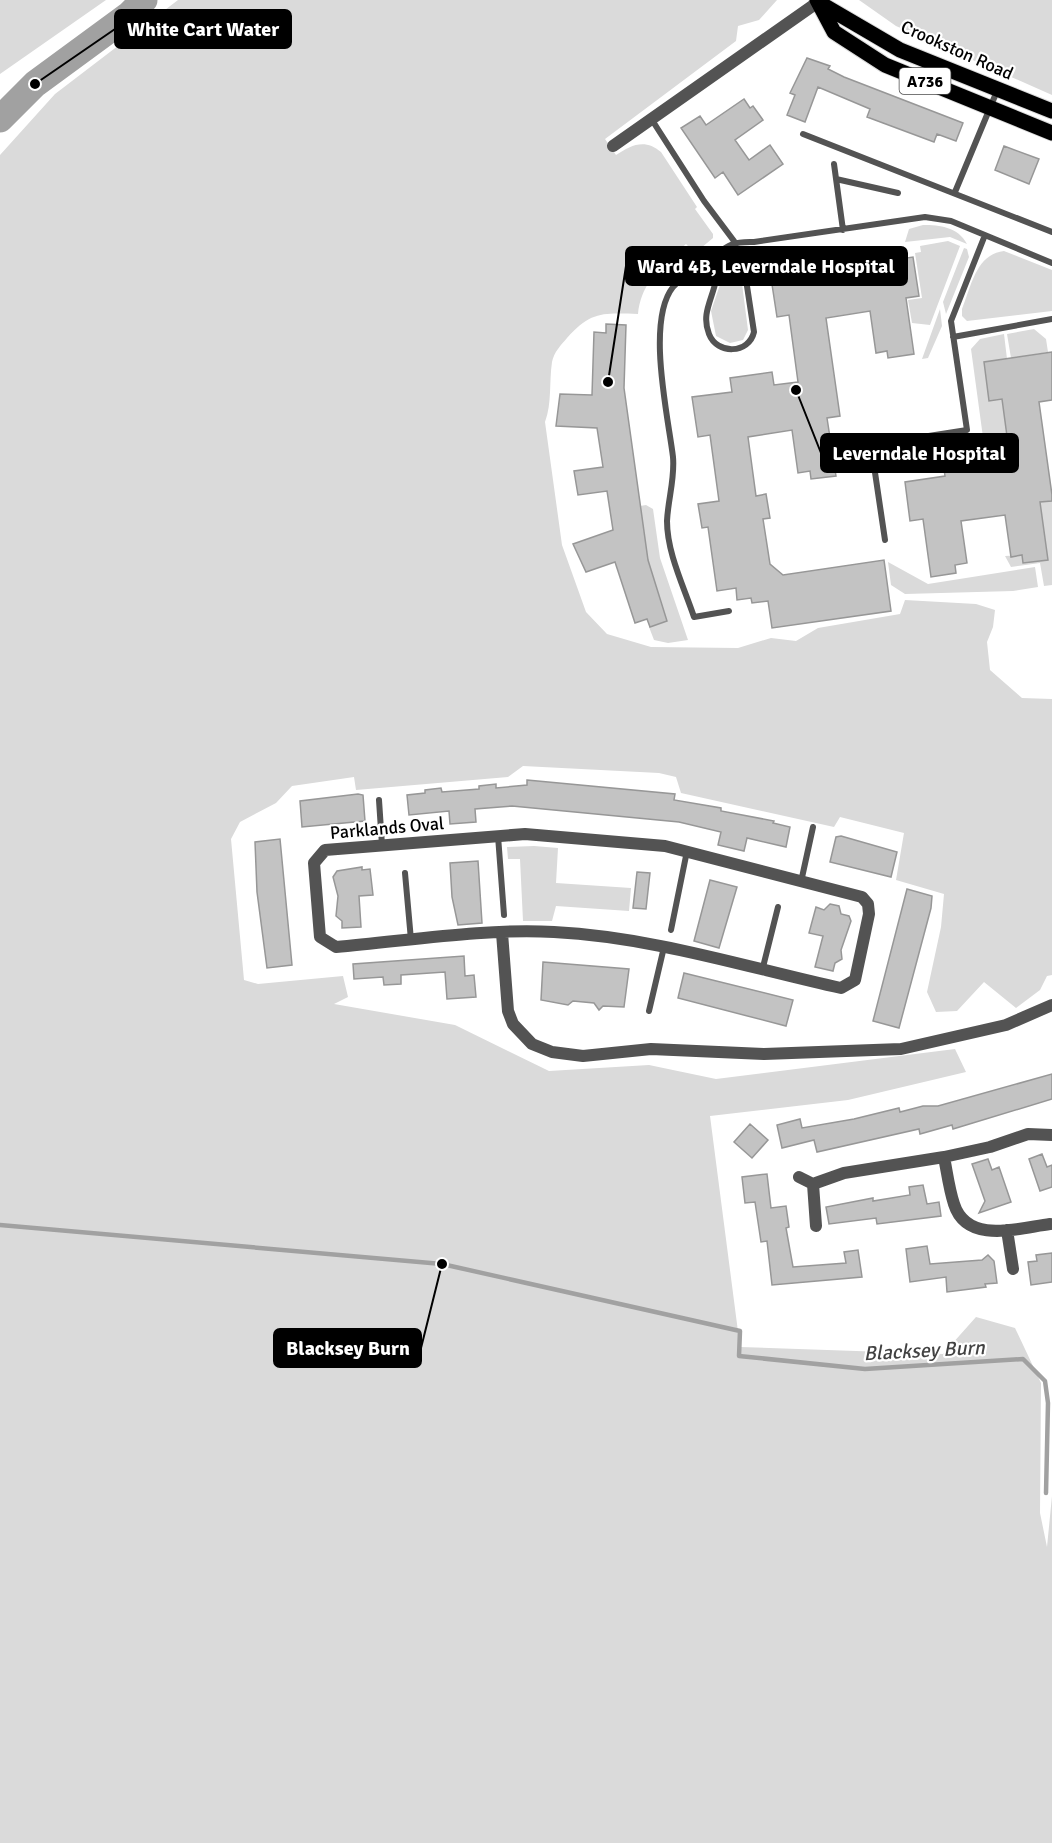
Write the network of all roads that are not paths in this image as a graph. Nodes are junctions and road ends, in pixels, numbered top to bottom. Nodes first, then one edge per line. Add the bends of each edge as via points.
1 (817, 1) edge
2 (998, 90) junction
3 (990, 108) junction
4 (1052, 111) edge
5 (652, 120) junction
6 (1052, 133) edge
7 (803, 134) dead end
8 (613, 146) dead end
9 (834, 164) dead end
10 (836, 179) junction
11 (955, 192) junction
12 (898, 193) dead end
13 (843, 230) junction
14 (1052, 232) edge
15 (985, 236) junction
16 (734, 241) junction
17 (711, 258) junction
18 (1052, 263) edge
19 (1052, 319) edge
20 (953, 337) junction
21 (885, 540) dead end
22 (729, 611) dead end
23 (379, 800) dead end
24 (813, 827) dead end
25 (498, 835) junction
26 (382, 846) junction
27 (687, 851) junction
28 (405, 873) dead end
29 (801, 882) junction
30 (778, 907) dead end
31 (504, 915) dead end
32 (671, 930) dead end
33 (502, 933) junction
34 (411, 941) junction
35 (664, 946) junction
36 (762, 972) junction
37 (1052, 1005) edge
38 (649, 1011) dead end
39 (1052, 1135) edge
40 (944, 1157) junction
41 (799, 1177) dead end
42 (813, 1184) junction
43 (1050, 1224) dead end
44 (816, 1226) dead end
45 (1007, 1230) junction
46 (1013, 1269) dead end

1 - 2 main road, Crookston Road / A736 via 900,50
1 - 3 main road, A736 via 834,32 885,64
1 - 5 street
2 - 3 lane
2 - 4 main road, Crookston Road / A736
3 - 6 main road, A736
3 - 11 lane
5 - 8 street
5 - 16 lane
7 - 11 lane
9 - 10 lane
10 - 12 lane
10 - 13 lane
11 - 14 lane
13 - 15 lane via 937,217
13 - 16 lane via 754,242
15 - 18 lane
15 - 20 lane via 951,321
16 - 17 lane
16 - 17 lane via 743,260 754,332 743,347 721,348 709,334 705,316 717,278
17 - 22 lane via 672,288 662,314 662,386 673,480 667,523 673,558 694,617
19 - 20 lane
20 - 21 lane via 967,430 884,443 876,448 873,459
23 - 26 lane
24 - 29 lane
25 - 26 street, Parklands Oval
25 - 27 street, Parklands Oval via 665,846
25 - 31 lane
26 - 34 street, Parklands Oval via 325,850 318,855 314,863 320,937 336,947
27 - 29 street, Parklands Oval
27 - 32 lane
28 - 34 lane
29 - 36 street, Parklands Oval via 854,894 868,904 855,980 841,988
30 - 36 lane
33 - 34 street, Parklands Oval
33 - 35 street, Parklands Oval via 553,932 634,939
33 - 37 street via 508,1011 513,1024 532,1044 562,1054 583,1056 651,1049 764,1054 901,1049 1006,1025
35 - 36 street, Parklands Oval
35 - 38 lane
39 - 40 street via 1028,1134
40 - 42 street via 844,1173
40 - 45 street via 954,1205 962,1219 982,1230
41 - 42 street
42 - 44 street
43 - 45 street
45 - 46 street

